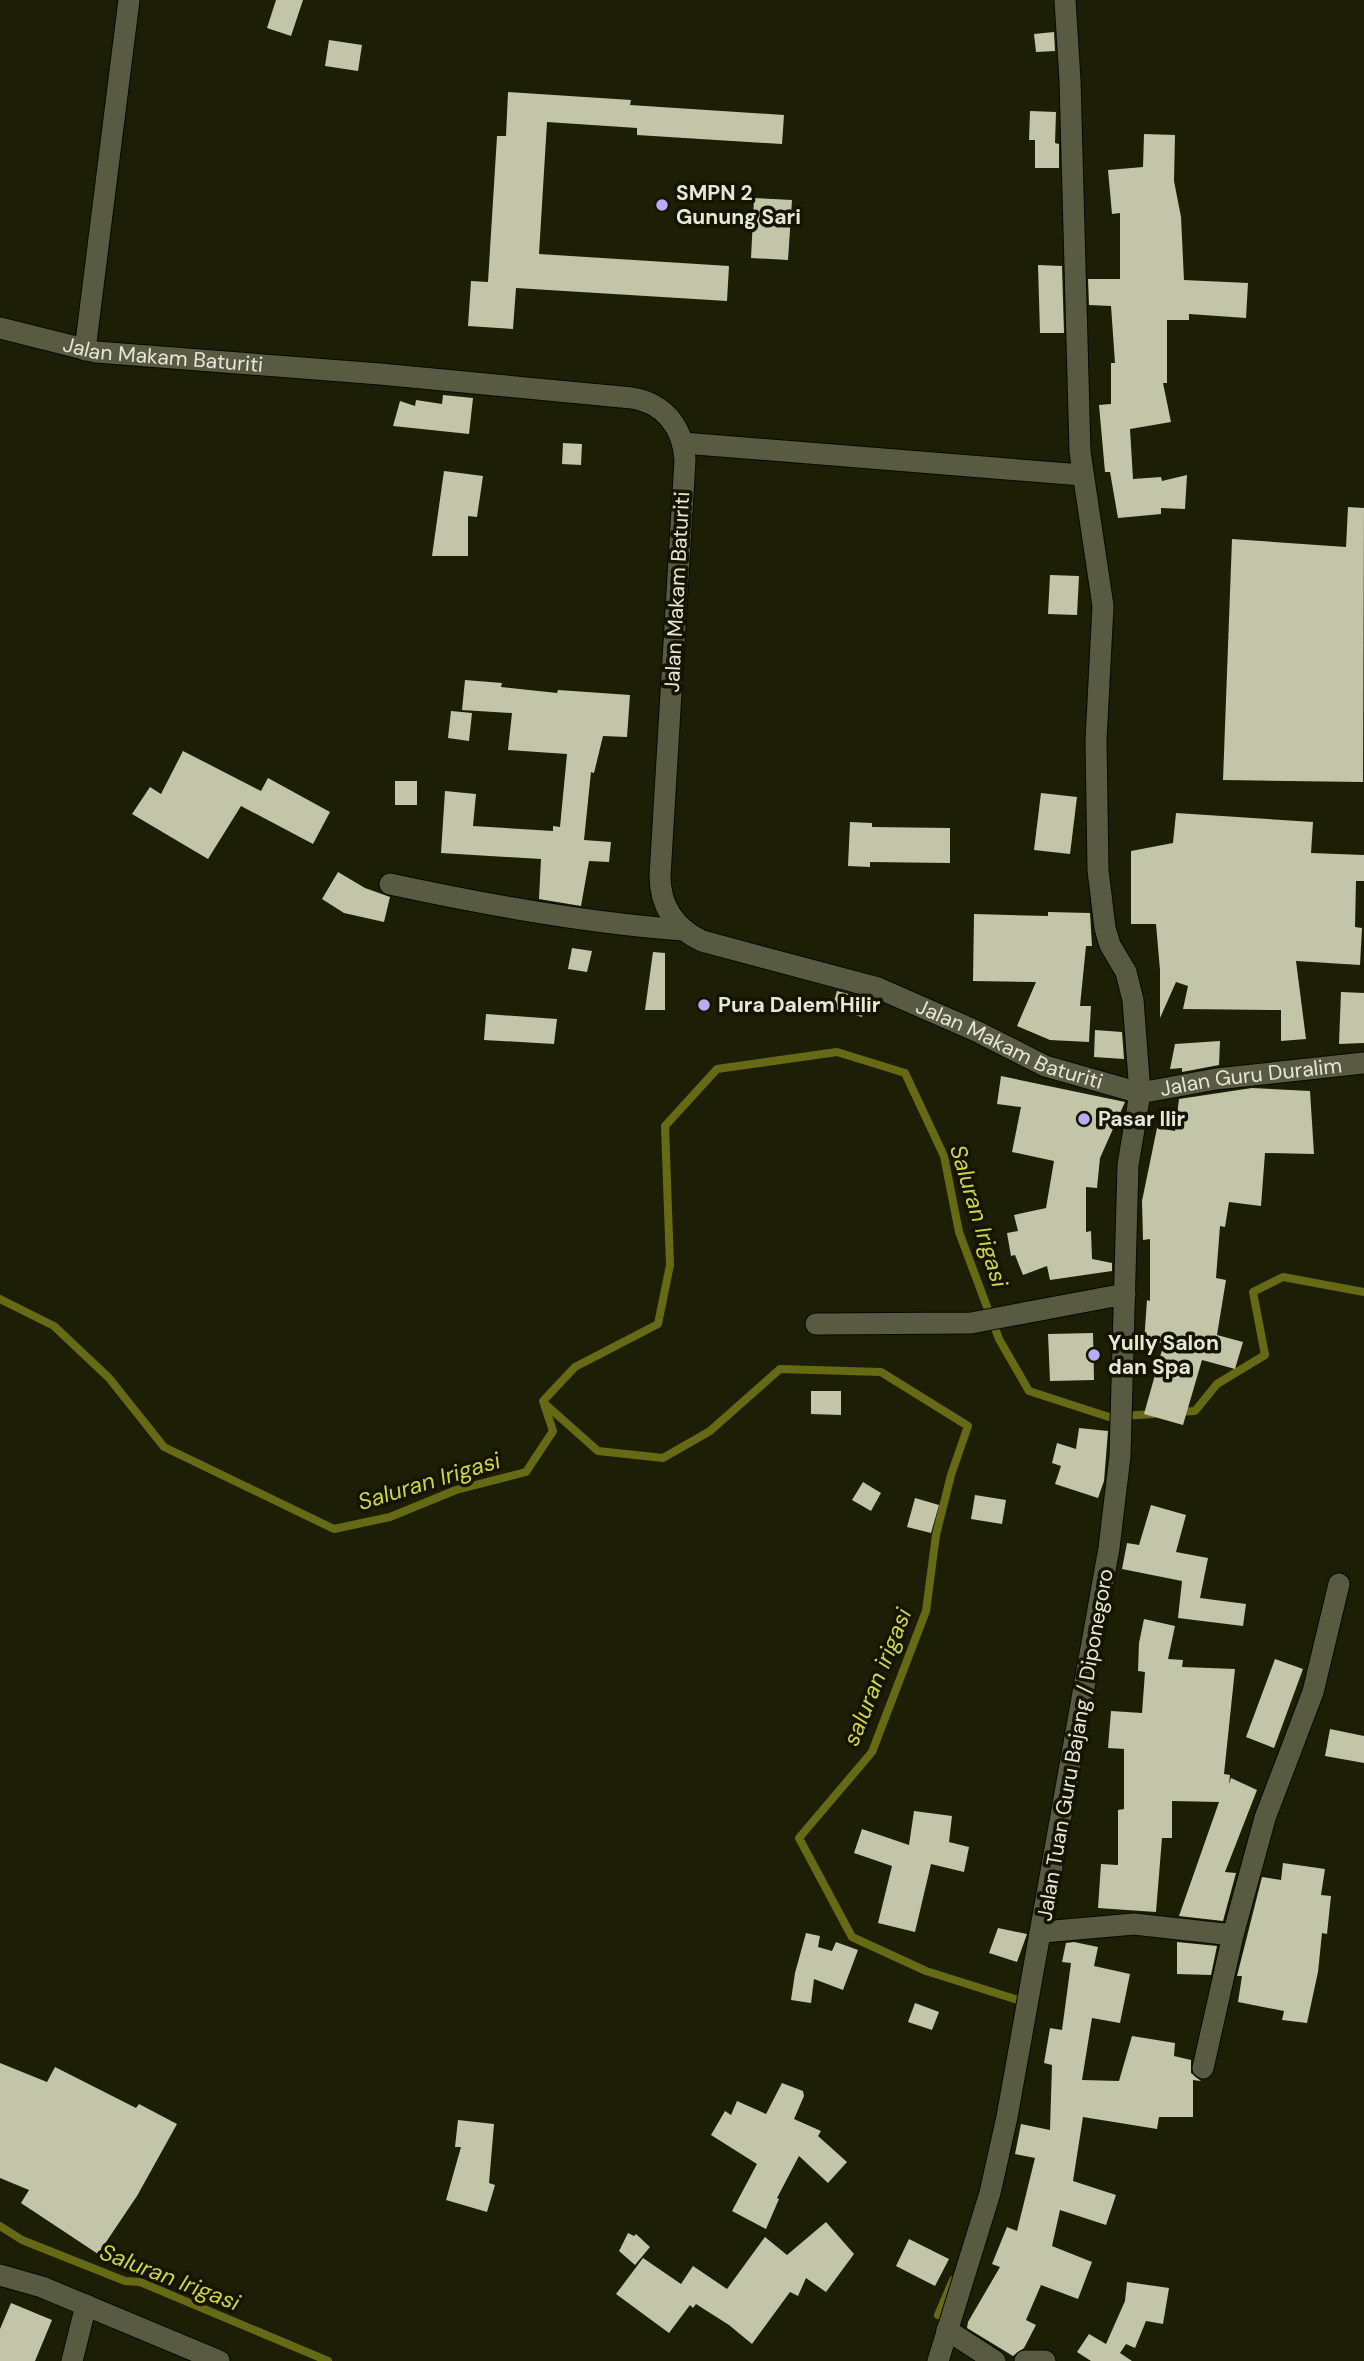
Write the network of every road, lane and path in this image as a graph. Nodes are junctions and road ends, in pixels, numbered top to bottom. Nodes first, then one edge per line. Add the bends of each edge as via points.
1 (129, 0) edge
2 (1065, 0) edge
3 (0, 328) edge
4 (85, 350) junction
5 (683, 443) junction
6 (1082, 475) junction
7 (390, 884) dead end
8 (684, 930) junction
9 (1364, 1063) edge
10 (1140, 1093) junction
11 (1125, 1294) junction
12 (816, 1324) dead end
13 (1339, 1584) dead end
14 (1043, 1932) junction
15 (1233, 1935) junction
16 (1203, 2068) dead end
17 (0, 2275) edge
18 (86, 2305) junction
19 (947, 2330) junction
20 (72, 2361) edge
21 (219, 2361) edge
22 (938, 2361) edge
23 (995, 2361) edge
24 (1025, 2361) edge
25 (1045, 2361) edge

1 - 4 street
2 - 6 street
3 - 4 street, Jalan Makam Baturiti
4 - 5 street, Jalan Makam Baturiti via 632,398 651,403 667,415
5 - 6 street
5 - 8 street, Jalan Makam Baturiti via 660,886 670,915
6 - 10 street via 1101,571 1103,606 1096,740 1101,901 1110,945 1126,972 1133,1000
7 - 8 street via 521,911
8 - 10 street, Jalan Makam Baturiti via 702,941 878,988 1045,1066
9 - 10 street, Jalan Guru Duralim via 1216,1079
10 - 11 street, Jalan Tuan Guru Bajang / Diponegoro via 1128,1165
11 - 12 street via 971,1323
11 - 14 street, Jalan Tuan Guru Bajang / Diponegoro via 1120,1456 1109,1548
13 - 15 street via 1313,1692 1265,1818
14 - 15 street via 1134,1924
14 - 19 street, Jalan Tuan Guru Bajang / Diponegoro via 990,2193
15 - 16 street
17 - 18 street
18 - 20 street
18 - 21 street
19 - 22 street, Jalan Tuan Guru Bajang / Diponegoro
19 - 23 street
24 - 25 street

